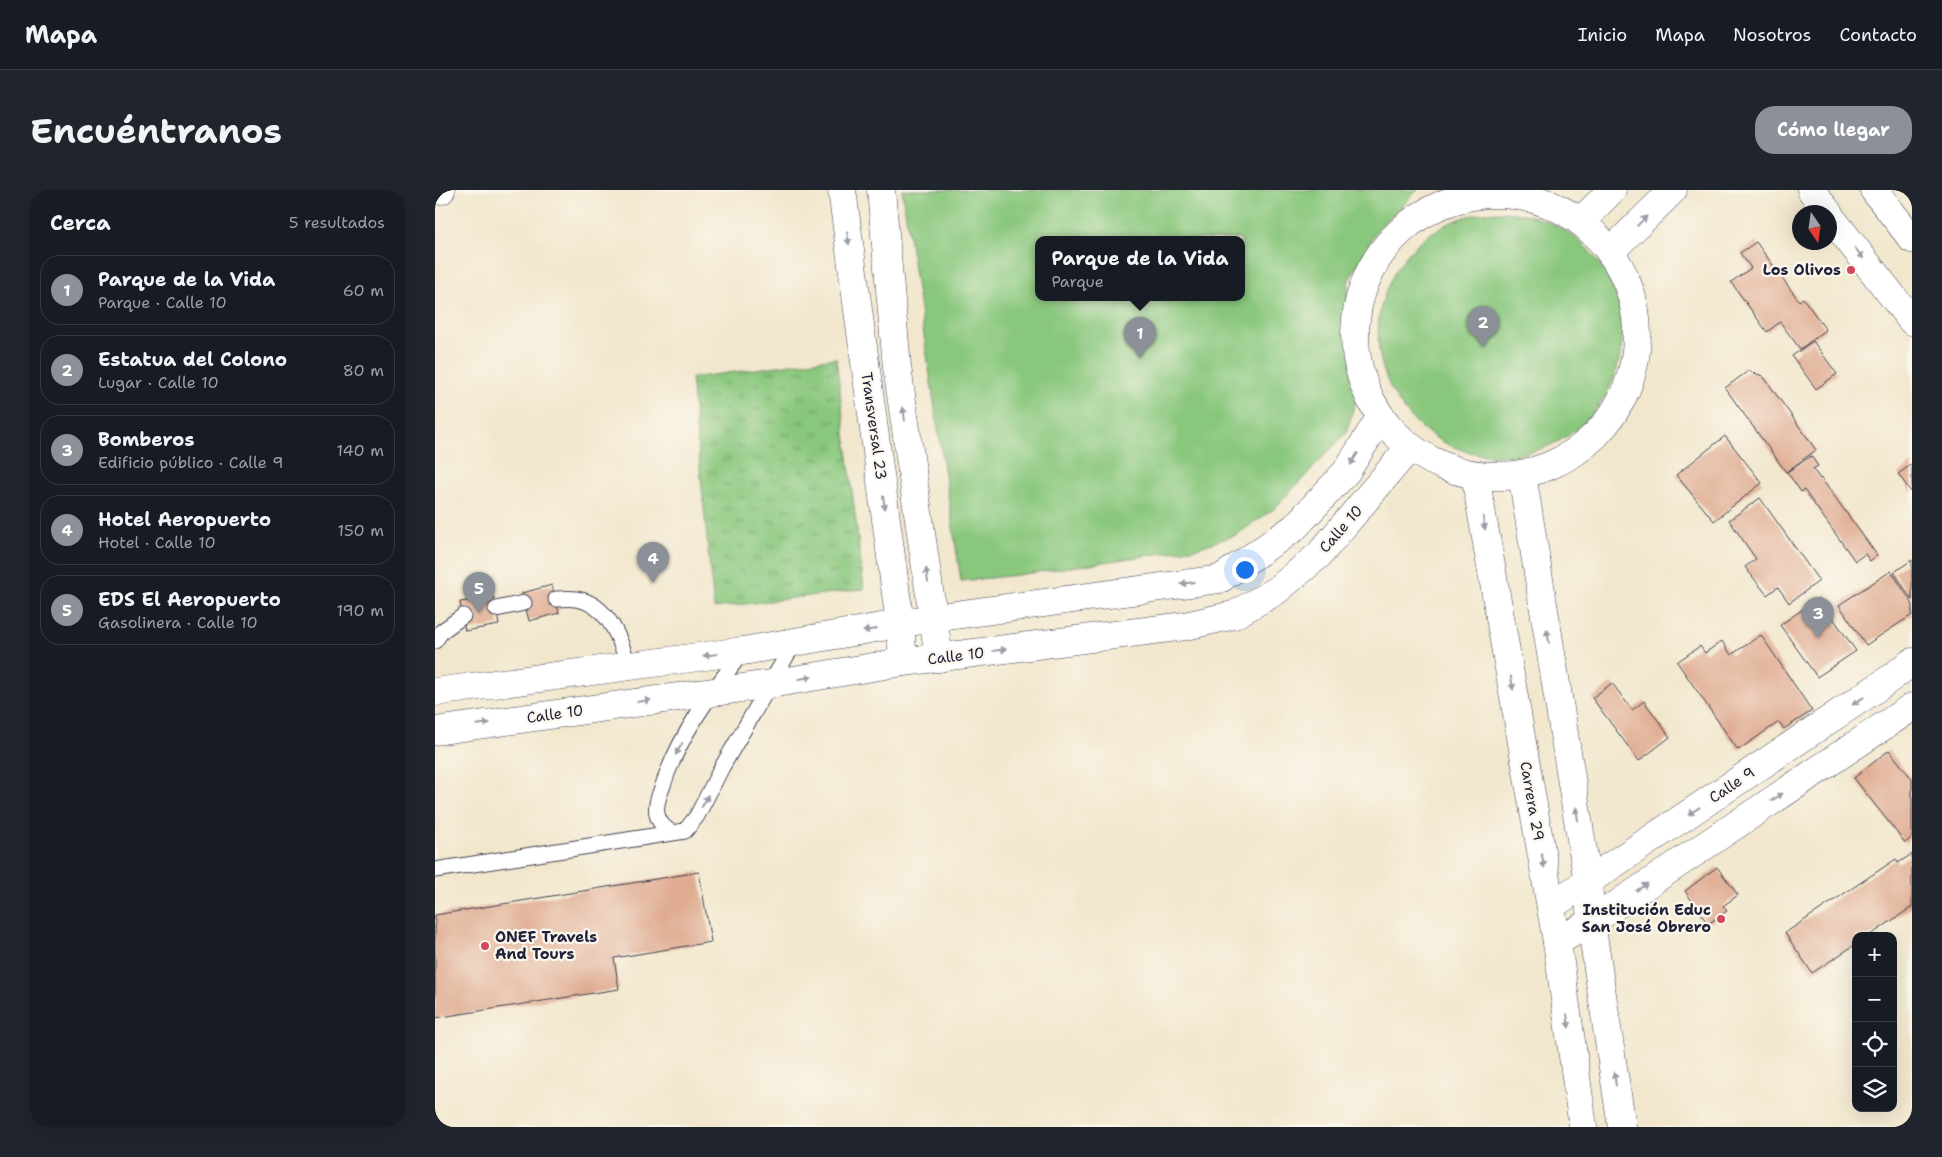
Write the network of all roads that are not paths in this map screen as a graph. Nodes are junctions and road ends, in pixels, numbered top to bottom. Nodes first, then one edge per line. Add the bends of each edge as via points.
1 (441, 190) edge
2 (842, 190) edge
3 (881, 190) edge
4 (1612, 190) edge
5 (1673, 190) edge
6 (1811, 190) edge
7 (1874, 190) edge
8 (435, 191) edge
9 (1501, 191) edge
10 (1451, 195) edge
11 (1822, 205) edge
12 (1581, 221) junction
13 (1837, 224) edge
14 (1912, 239) edge
15 (1611, 251) junction
16 (1912, 321) edge
17 (1380, 418) junction
18 (1409, 448) junction
19 (1522, 474) junction
20 (1475, 475) junction
21 (1220, 579) junction
22 (556, 598) dead end
23 (524, 603) dead end
24 (496, 609) dead end
25 (1234, 615) junction
26 (463, 616) dead end
27 (933, 618) junction
28 (900, 624) junction
29 (435, 641) edge
30 (794, 643) junction
31 (743, 651) junction
32 (939, 658) junction
33 (903, 662) junction
34 (1912, 662) edge
35 (628, 666) junction
36 (1885, 683) junction
37 (769, 684) junction
38 (712, 691) junction
39 (435, 692) edge
40 (1911, 708) edge
41 (435, 731) edge
42 (673, 834) junction
43 (435, 870) edge
44 (1588, 882) junction
45 (1551, 906) junction
46 (1591, 922) junction
47 (1557, 942) junction
48 (1583, 1127) edge
49 (1622, 1127) edge

1 - 8 street
2 -> 28 street, Transversal 23
27 -> 3 street, Transversal 23 via 897,367
4 - 12 street
15 -> 5 street
6 - 11 street
7 - 14 street
9 - 10 street
9 - 12 street via 1543,201
10 - 17 street via 1412,220 1381,251 1360,291 1353,334 1359,378
12 - 15 street
13 -> 16 street
15 - 19 street via 1625,276 1638,331 1636,359 1628,386 1615,412 1597,434 1550,466
17 - 18 street
17 -> 21 street via 1345,472 1294,528
18 - 20 street via 1441,466
18 - 25 street, Calle 10 via 1319,555 1276,591
19 - 20 street
44 -> 19 street
20 -> 45 street, Carrera 29
21 - 25 street
21 -> 27 street
22 - 35 lane via 576,598 603,612 623,649
23 - 24 lane
32 -> 25 street, Calle 10 via 1185,626
26 - 29 lane via 442,631
27 - 28 street
27 - 32 street, Transversal 23
28 -> 30 street
28 - 33 street, Transversal 23
30 - 31 street
30 - 37 lane
31 -> 35 street
31 - 38 lane
32 - 33 street, Calle 10
37 -> 33 street, Calle 10
34 - 36 street, Calle 9
35 - 39 street
36 - 40 street
36 -> 44 street, Calle 9
37 - 38 street, Calle 10
42 -> 37 lane via 685,831 697,816
41 -> 38 street, Calle 10
38 -> 42 lane via 674,758 657,802 659,823
46 -> 40 street
42 - 43 lane
44 - 45 street, Calle 9
44 - 46 street
45 - 47 street, Carrera 29
46 - 47 street
49 -> 46 street
47 -> 48 street, Carrera 29

